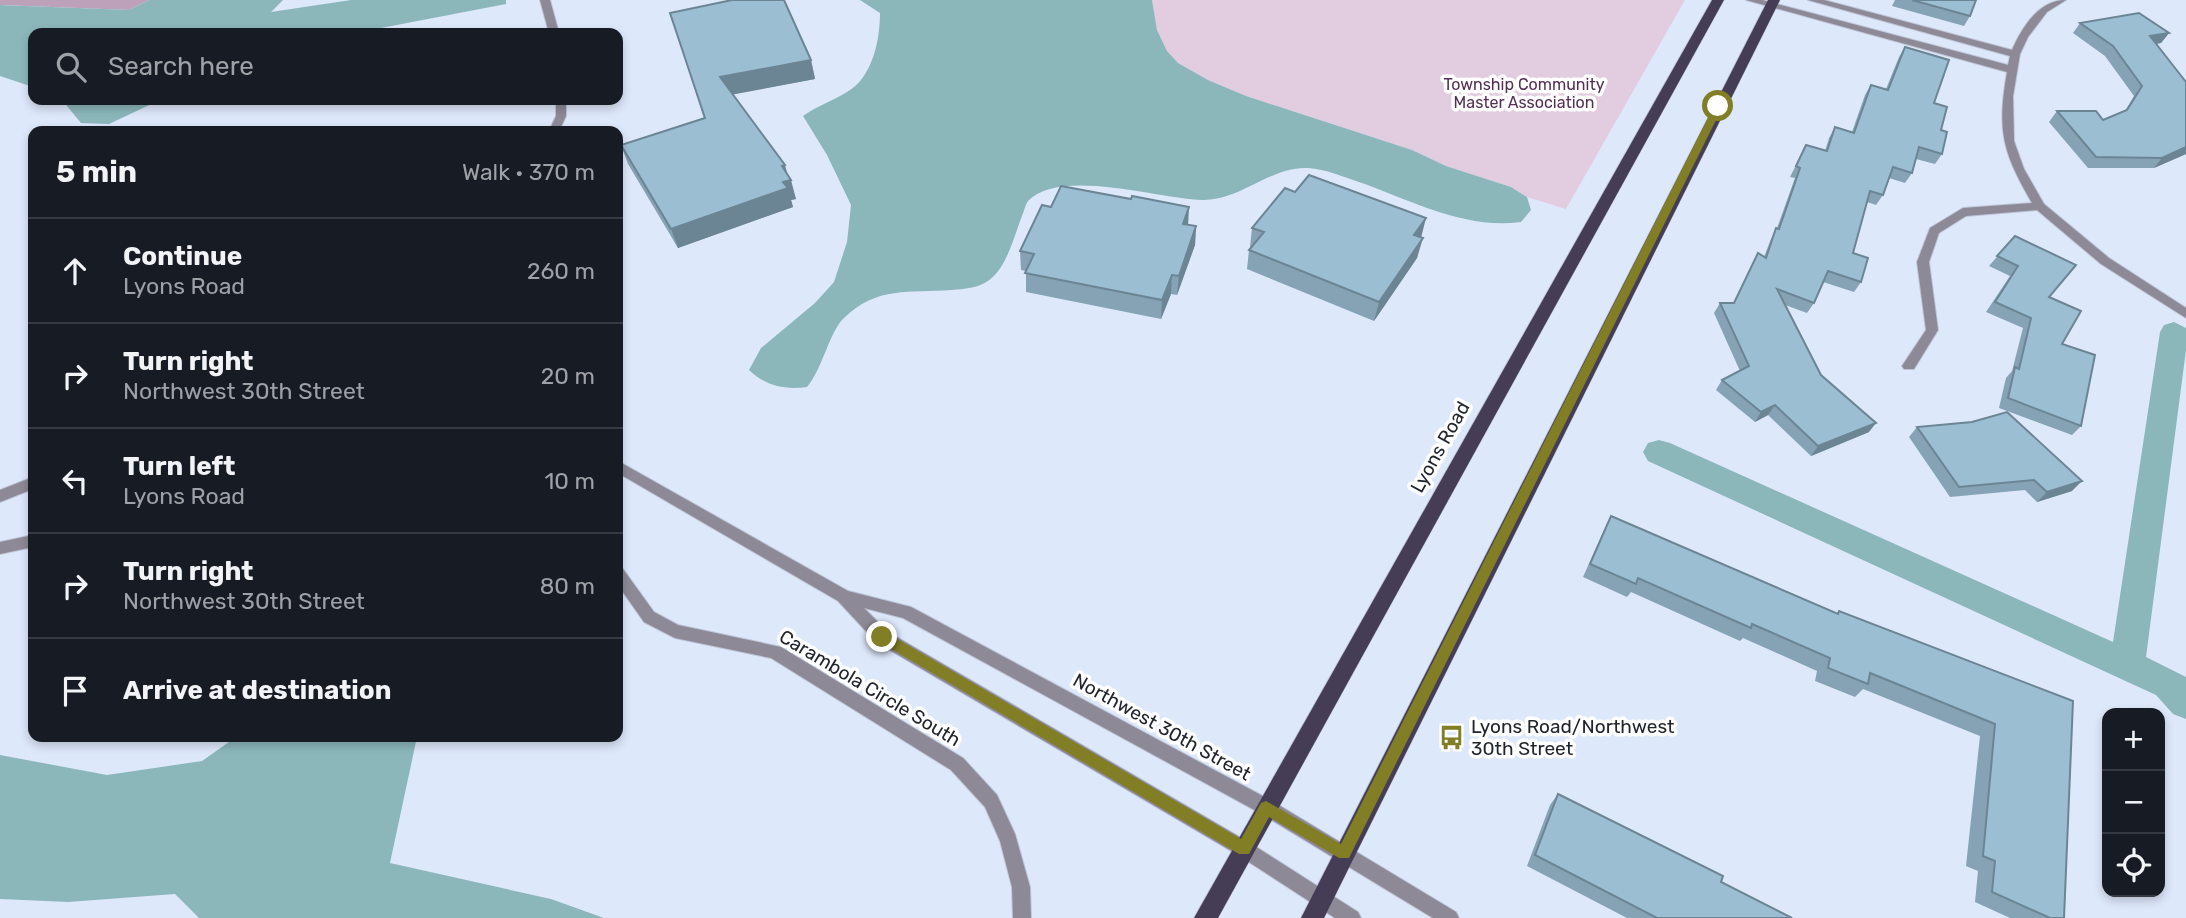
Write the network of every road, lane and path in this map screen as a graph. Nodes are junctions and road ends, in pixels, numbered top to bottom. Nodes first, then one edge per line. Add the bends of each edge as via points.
1 (545, 0) edge
2 (1718, 0) edge
3 (1751, 0) edge
4 (1813, 0) edge
5 (2061, 0) edge
6 (1772, 3) edge
7 (553, 28) edge
8 (2015, 54) junction
9 (2013, 70) junction
10 (561, 105) edge
11 (556, 126) edge
12 (2040, 206) junction
13 (2186, 314) edge
14 (1909, 366) dead end
15 (623, 469) edge
16 (28, 485) edge
17 (0, 496) edge
18 (28, 542) edge
19 (0, 548) edge
20 (623, 580) edge
21 (844, 597) junction
22 (1266, 807) junction
23 (1244, 849) junction
24 (1344, 853) junction
25 (1317, 908) edge
26 (1022, 918) edge
27 (1205, 918) edge
28 (1352, 918) edge
29 (1450, 918) edge

1 - 7 street
2 - 22 main road, Lyons Road
3 - 6 street
4 - 8 street
5 - 8 street via 2044,10
6 - 9 street
6 - 24 main road
8 - 9 street
9 - 12 street via 2008,141
10 - 11 street
12 - 13 street via 2105,261
12 - 14 street via 1963,212 1934,231 1923,262 1932,330
15 - 21 street, Northwest 30th Street
16 - 17 street
18 - 19 street
20 - 26 street, Carambola Circle South via 649,617 675,631 775,652 957,764 991,801 1009,840 1021,887
21 - 22 street, Northwest 30th Street via 906,611
21 - 23 street, Northwest 30th Street via 882,637
22 - 23 main road, Lyons Road
22 - 24 street, Northwest 30th Street
23 - 25 street, Northwest 30th Street
23 - 27 main road, Lyons Road
24 - 25 main road
24 - 29 street, Northwest 30th Street
25 - 28 street, Northwest 30th Street

